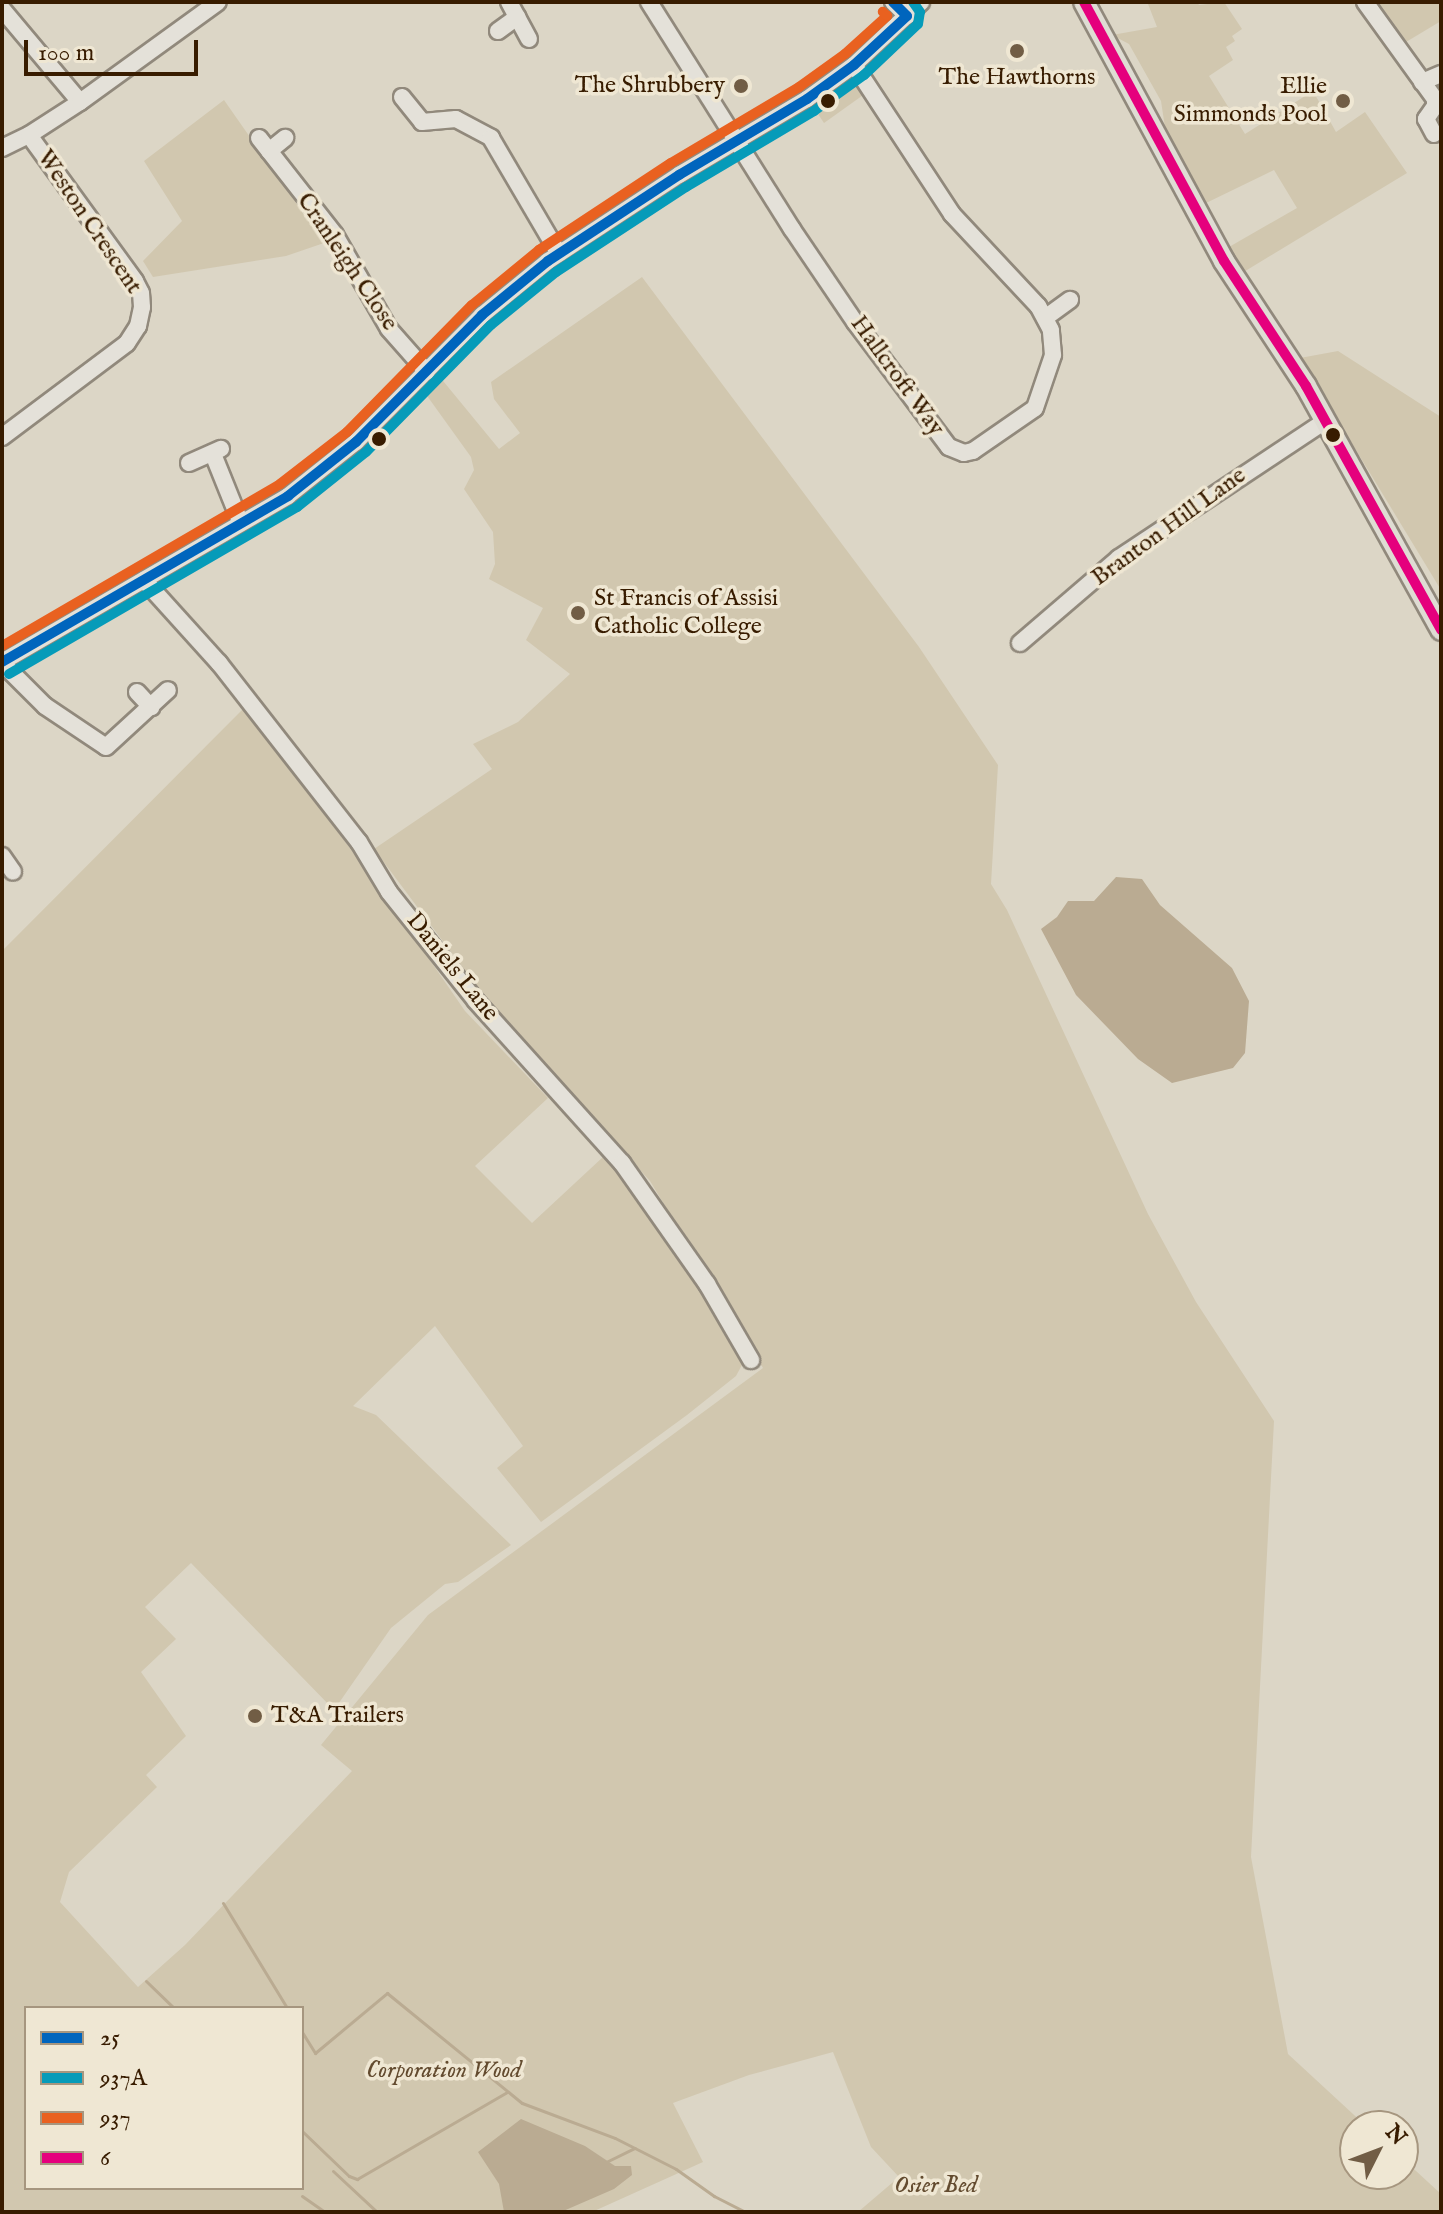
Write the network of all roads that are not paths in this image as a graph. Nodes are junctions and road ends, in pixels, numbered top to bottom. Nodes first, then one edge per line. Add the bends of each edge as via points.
1 (218, 2) edge
2 (893, 2) edge
3 (921, 2) edge
4 (1084, 2) edge
5 (1365, 2) edge
6 (652, 3) edge
7 (2, 9) edge
8 (513, 9) edge
9 (907, 16) junction
10 (498, 31) dead end
11 (529, 39) dead end
12 (854, 65) junction
13 (1441, 74) edge
14 (1422, 82) junction
15 (402, 97) dead end
16 (80, 102) junction
17 (1434, 134) dead end
18 (29, 135) junction
19 (285, 138) dead end
20 (737, 141) junction
21 (2, 148) edge
22 (559, 254) junction
23 (1070, 300) dead end
24 (1045, 318) junction
25 (427, 372) junction
26 (1325, 421) junction
27 (2, 437) edge
28 (189, 463) dead end
29 (240, 521) junction
30 (144, 580) junction
31 (1441, 630) edge
32 (1020, 643) dead end
33 (2, 663) edge
34 (168, 690) dead end
35 (137, 692) dead end
36 (151, 707) junction
37 (2, 856) edge
38 (13, 872) dead end
39 (751, 1360) dead end

1 - 16 street
2 - 9 street
3 - 9 street
4 - 26 main road via 1224,261
5 - 14 street
6 - 20 street, Hallcroft Way
7 - 16 street
8 - 10 street
8 - 11 street
9 - 12 street
12 - 20 street
12 - 24 street via 952,214
13 - 14 street
14 - 17 street via 1435,99 1426,119
15 - 22 street via 422,122 456,119 491,138
16 - 18 street
18 - 21 street
18 - 27 street, Weston Crescent via 135,281 142,307 127,343
19 - 25 street, Cranleigh Close via 264,145 335,235 389,329
20 - 22 street
20 - 24 street, Hallcroft Way via 855,322 949,447 973,451 1035,408 1053,355
22 - 25 street via 482,315
23 - 24 street
25 - 29 street via 345,451 288,496
26 - 31 main road
26 - 32 street, Branton Hill Lane via 1119,558
28 - 29 street via 217,451
29 - 30 street
30 - 33 street
30 - 39 street, Daniels Lane via 219,663 476,1001 622,1163 707,1284
33 - 36 street via 45,706 106,747
34 - 36 street
35 - 36 street
37 - 38 street

